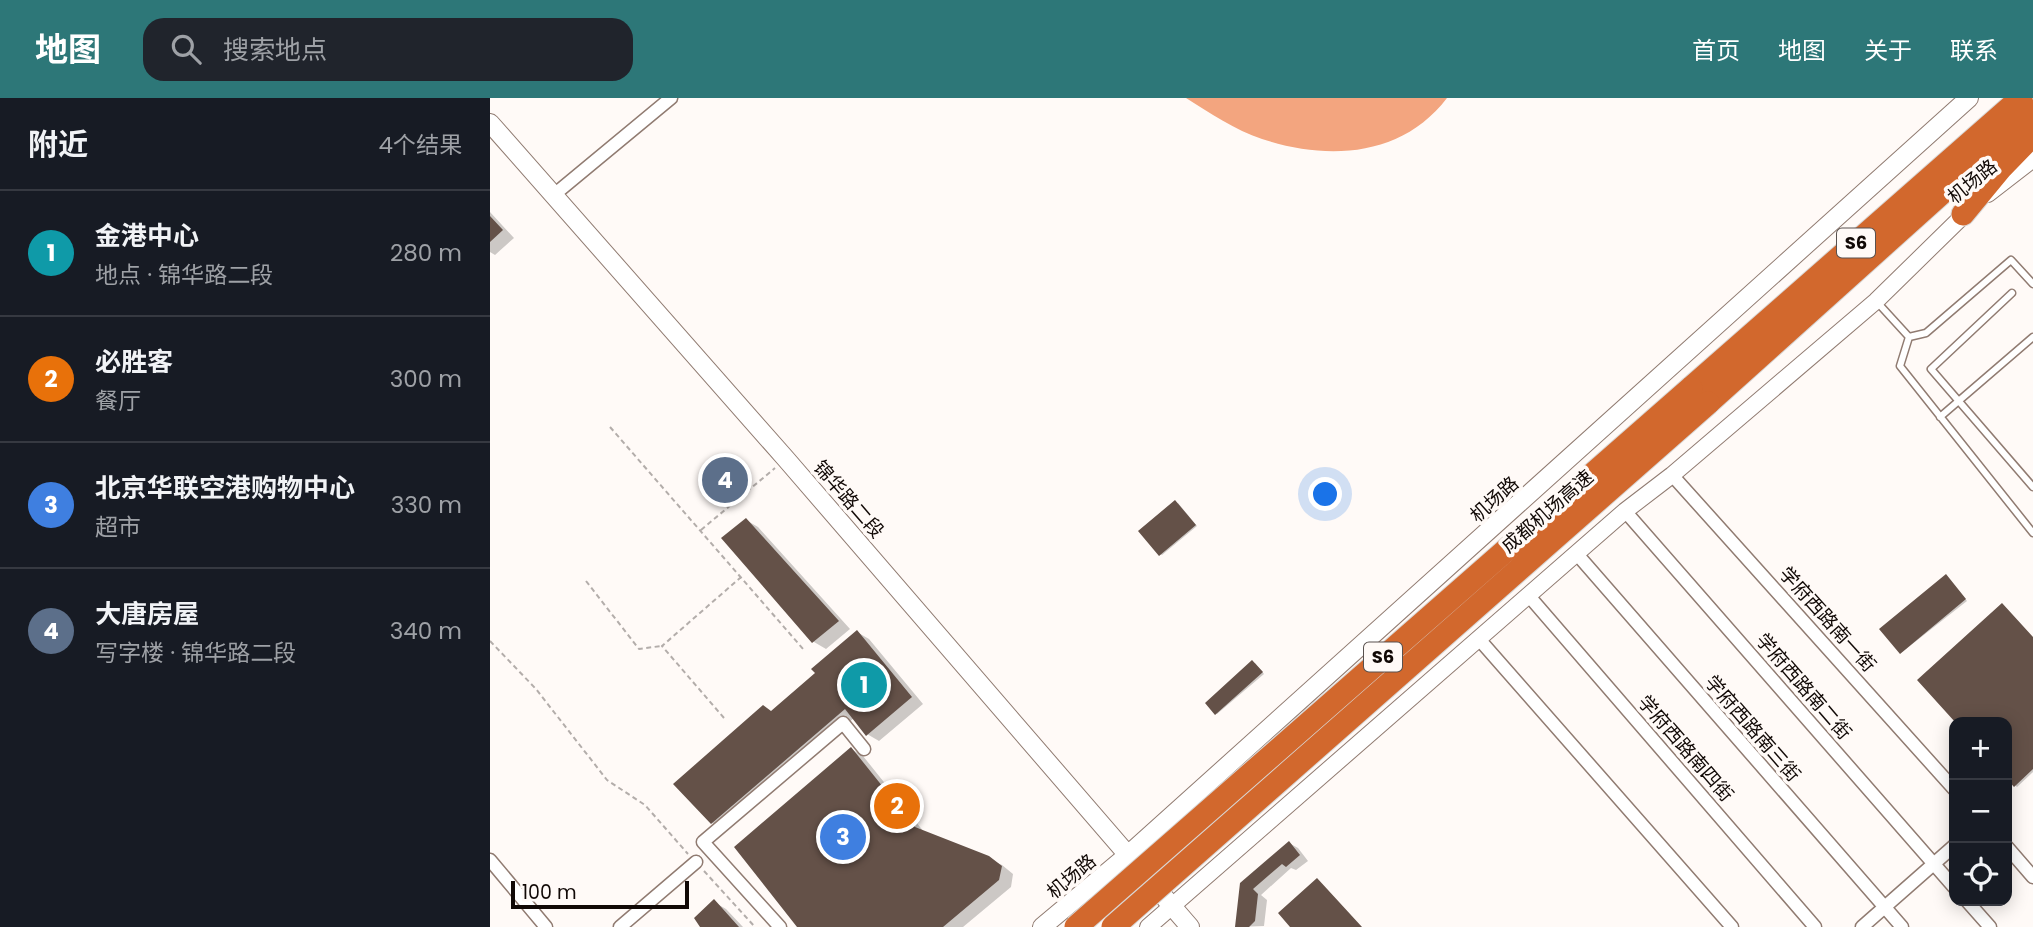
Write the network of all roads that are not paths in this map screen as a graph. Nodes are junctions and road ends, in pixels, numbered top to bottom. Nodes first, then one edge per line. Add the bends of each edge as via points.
1 (671, 98) edge
2 (1969, 98) edge
3 (1982, 98) edge
4 (2021, 98) edge
5 (2033, 111) edge
6 (490, 123) edge
7 (2033, 135) edge
8 (2033, 159) edge
9 (1895, 164) junction
10 (555, 194) junction
11 (1963, 214) junction
12 (2033, 284) edge
13 (2012, 293) dead end
14 (1876, 301) junction
15 (1909, 337) junction
16 (2033, 337) edge
17 (1699, 395) junction
18 (1958, 401) junction
19 (1940, 417) junction
20 (1672, 475) junction
21 (2033, 487) edge
22 (1625, 511) junction
23 (2033, 533) edge
24 (1576, 553) junction
25 (1528, 595) junction
26 (1478, 638) junction
27 (864, 750) dead end
28 (1949, 783) edge
29 (1949, 850) edge
30 (2012, 854) edge
31 (1128, 855) junction
32 (490, 860) edge
33 (696, 862) road end
34 (1934, 864) junction
35 (2033, 877) edge
36 (1949, 881) edge
37 (1171, 906) junction
38 (1971, 906) edge
39 (1884, 908) junction
40 (546, 927) edge
41 (620, 927) edge
42 (779, 927) edge
43 (1042, 927) edge
44 (1076, 927) edge
45 (1113, 927) edge
46 (1148, 927) edge
47 (1190, 927) edge
48 (1731, 927) edge
49 (1815, 927) edge
50 (1862, 927) edge
51 (1902, 927) edge
52 (1990, 927) edge

1 - 10 street
2 - 9 main road, 机场路
3 - 9 main road via 1927,146
4 - 17 highway, 成都机场高速 / S6
5 - 17 highway, 成都机场高速 / S6
6 - 10 main road, 锦华路二段
7 - 11 highway
8 - 11 street, 机场路
9 - 31 main road, 机场路
10 - 31 main road, 锦华路二段
11 - 14 street, 机场路
12 - 15 lane via 2011,260 1926,333
13 - 18 lane via 1931,369
14 - 15 lane
14 - 20 street, 机场路
15 - 19 lane via 1900,366
16 - 18 lane
17 - 44 highway, 成都机场高速 / S6, bridge
17 - 45 highway, 成都机场高速 / S6, bridge
18 - 19 lane
18 - 21 lane
19 - 23 lane
20 - 22 street, 机场路
20 - 28 street, 学府西路南一街
22 - 24 street, 机场路
22 - 34 street, 学府西路南二街
24 - 25 street, 机场路
24 - 39 street, 学府西路南三街
25 - 26 street, 机场路
25 - 49 street, 学府西路南四街
26 - 37 street, 机场路
26 - 48 street
27 - 42 street via 844,723 703,842
29 - 34 street
30 - 35 street
31 - 37 main road, 锦华路二段
31 - 43 main road, 机场路
32 - 40 street
33 - 41 street
34 - 36 street, 学府西路南二街
34 - 39 street
37 - 46 street, 机场路
37 - 47 main road, 锦华路二段
38 - 52 street
39 - 50 street
39 - 51 street, 学府西路南三街

